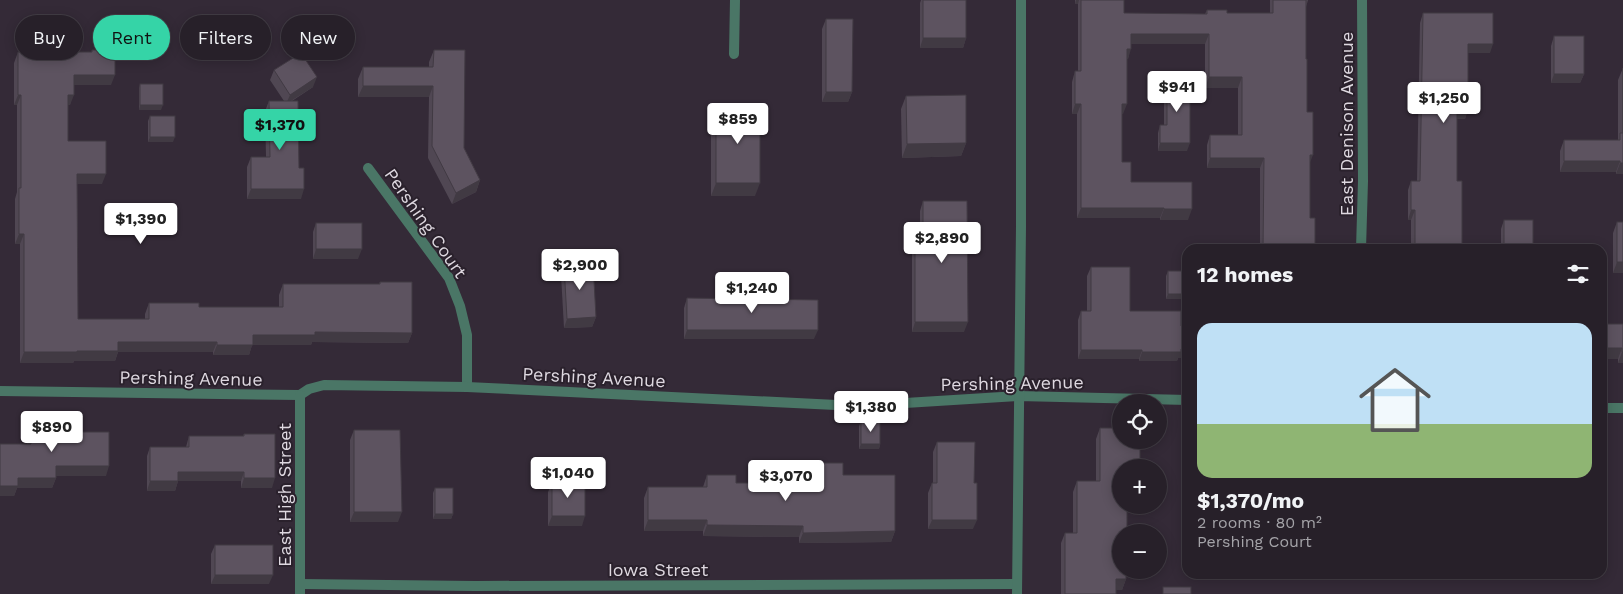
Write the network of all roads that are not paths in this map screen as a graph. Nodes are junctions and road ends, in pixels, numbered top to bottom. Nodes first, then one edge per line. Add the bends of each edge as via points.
1 (735, 0) edge
2 (1021, 0) edge
3 (1362, 0) edge
4 (734, 54) dead end
5 (368, 168) dead end
6 (1361, 244) edge
7 (467, 387) junction
8 (0, 392) edge
9 (300, 396) junction
10 (1018, 396) junction
11 (1182, 400) edge
12 (1607, 408) edge
13 (1623, 408) edge
14 (300, 589) edge
15 (1017, 589) edge

1 - 4 street
2 - 10 street
3 - 6 street, East Denison Avenue
5 - 7 street, Pershing Court via 449,278 467,335
7 - 9 street, Pershing Avenue via 324,385 309,389
7 - 10 street, Pershing Avenue via 857,406
8 - 9 street, Pershing Avenue
9 - 14 street, East High Street
10 - 11 street, Pershing Avenue
10 - 15 street
12 - 13 street
14 - 15 street, Iowa Street via 495,586

